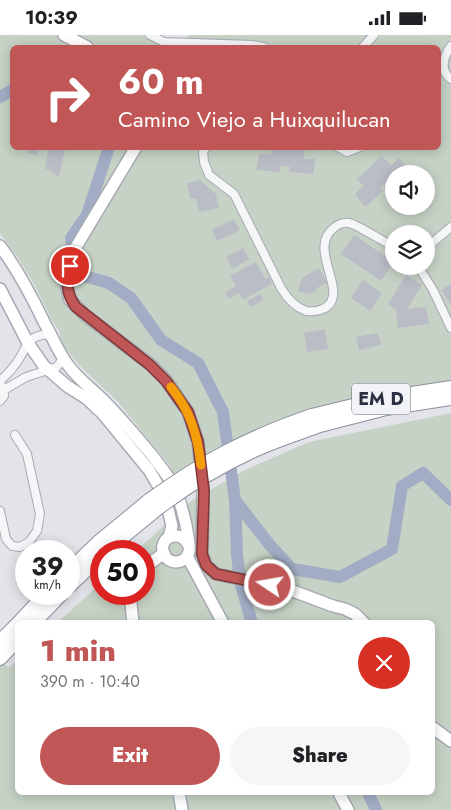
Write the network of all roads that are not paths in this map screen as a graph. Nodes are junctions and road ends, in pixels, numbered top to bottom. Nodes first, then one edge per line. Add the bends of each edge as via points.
1 (64, 35) edge
2 (150, 35) edge
3 (374, 35) edge
4 (83, 45) edge
5 (252, 45) edge
6 (365, 45) edge
7 (450, 50) edge
8 (451, 79) edge
9 (134, 150) edge
10 (204, 150) edge
11 (451, 227) edge
12 (435, 240) edge
13 (385, 242) edge
14 (0, 246) edge
15 (424, 275) edge
16 (0, 289) edge
17 (451, 328) edge
18 (51, 335) junction
19 (28, 343) junction
20 (63, 358) junction
21 (50, 369) junction
22 (1, 385) edge
23 (451, 388) edge
24 (451, 398) edge
25 (0, 401) edge
26 (316, 421) junction
27 (16, 435) dead end
28 (152, 506) junction
29 (0, 511) edge
30 (169, 537) junction
31 (116, 540) edge
32 (188, 544) junction
33 (164, 553) junction
34 (187, 556) junction
35 (155, 560) edge
36 (80, 561) edge
37 (90, 566) edge
38 (80, 575) edge
39 (35, 605) edge
40 (50, 605) edge
41 (131, 605) edge
42 (21, 620) edge
43 (36, 620) edge
44 (133, 620) edge
45 (221, 620) edge
46 (361, 620) edge
47 (15, 626) edge
48 (0, 642) edge
49 (15, 642) edge
50 (0, 658) edge
51 (435, 729) edge
52 (451, 741) edge
53 (179, 795) edge
54 (340, 795) edge
55 (182, 810) edge
56 (348, 810) edge

1 - 4 main road
2 - 5 street via 164,42
3 - 6 street
7 - 8 street via 443,66
9 - 46 main road via 76,247 67,288 70,300 150,365 188,412 198,442 204,491 202,554 206,565 216,574 285,589 344,609
10 - 13 street via 209,175 234,194 281,288 287,298 302,309 320,310 334,299 324,255 330,230 350,223
11 - 12 street
14 - 18 main road via 24,282
15 - 17 street
16 - 19 main road
18 - 19 street via 36,336
18 - 20 main road
19 - 21 main road via 44,366
19 - 22 street
20 - 21 street via 58,367
20 - 32 main road via 136,435 173,485
21 - 22 street
21 - 30 main road via 103,414 148,470 165,497 172,526
22 - 25 street via 4,396
23 - 26 highway, EM D via 377,400
24 - 26 highway, EM D
26 - 28 highway, EM D, bridge via 264,433 218,455 183,477
27 - 29 street via 28,453 40,514 37,531 29,542 20,547 12,546 6,539
28 - 31 highway, EM D
28 - 36 highway, EM D via 105,538
30 - 32 main road via 182,537
30 - 33 main road via 164,544
32 - 34 main road
33 - 34 main road via 167,559 176,562
33 - 35 main road
34 - 45 main road
37 - 38 highway
39 - 42 highway
40 - 43 highway
41 - 44 main road
47 - 48 highway
49 - 50 highway
51 - 52 main road
53 - 55 main road
54 - 56 main road

